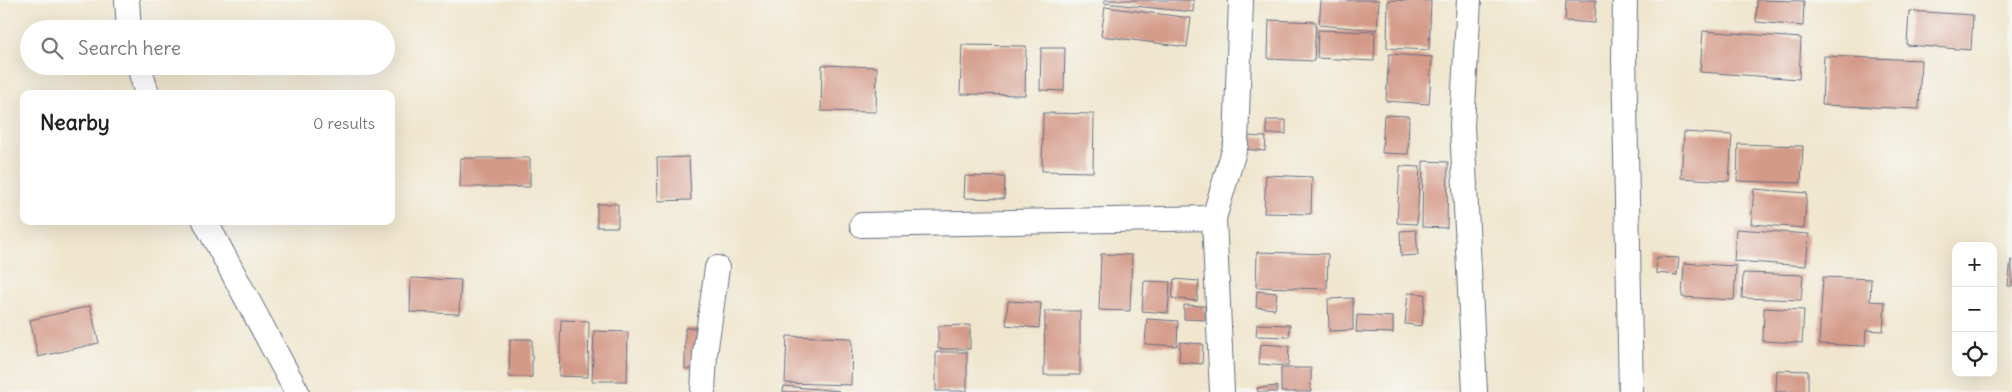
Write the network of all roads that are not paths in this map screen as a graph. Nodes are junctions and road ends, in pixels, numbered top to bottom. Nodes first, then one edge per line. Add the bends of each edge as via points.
1 (127, 0) edge
2 (1241, 0) edge
3 (1469, 0) edge
4 (1625, 0) edge
5 (128, 20) edge
6 (142, 75) edge
7 (146, 90) edge
8 (1214, 218) junction
9 (207, 225) edge
10 (862, 226) dead end
11 (717, 268) dead end
12 (297, 392) edge
13 (703, 392) edge
14 (1222, 392) edge
15 (1475, 392) edge
16 (1630, 392) edge

1 - 5 street
2 - 8 street via 1236,144
3 - 15 street via 1462,126
4 - 16 street
6 - 7 street
8 - 10 street
8 - 14 street
9 - 12 street
11 - 13 street

